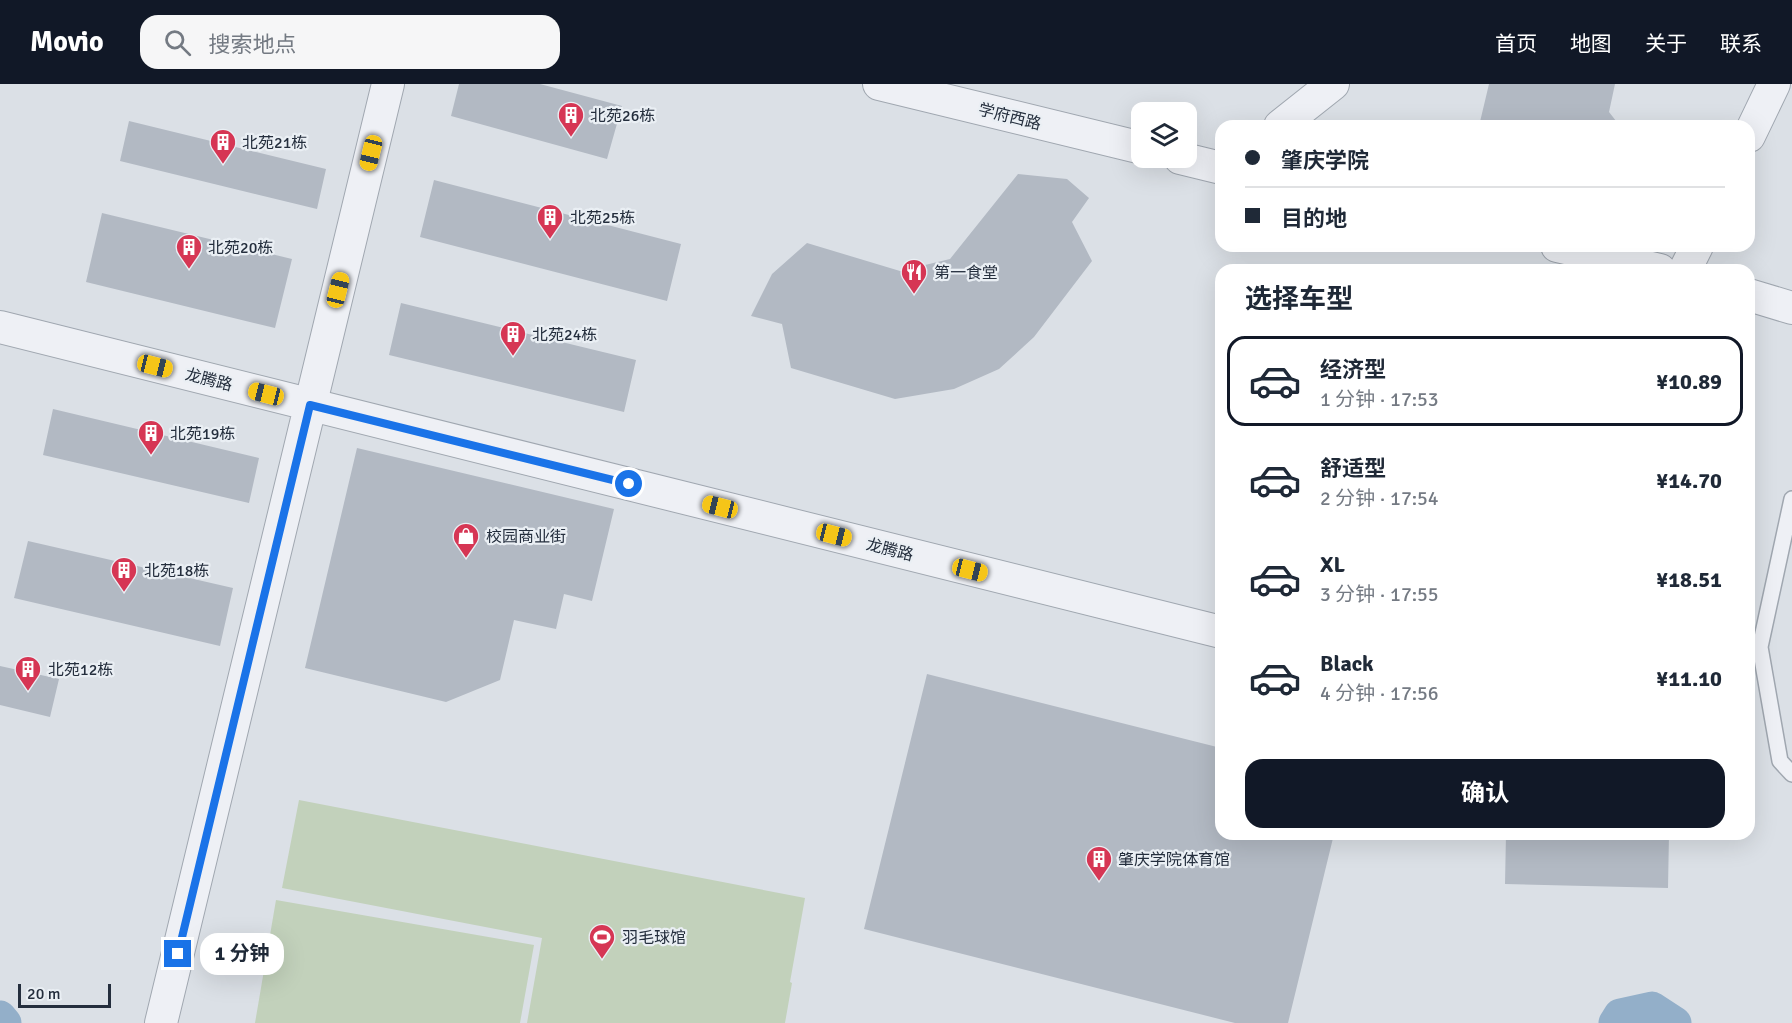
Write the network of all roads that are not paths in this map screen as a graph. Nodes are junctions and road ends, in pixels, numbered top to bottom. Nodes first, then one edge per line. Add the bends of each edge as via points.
1 (388, 84) edge
2 (879, 84) edge
3 (1333, 84) edge
4 (1774, 84) edge
5 (1288, 120) edge
6 (1755, 124) edge
7 (1131, 145) edge
8 (1197, 162) edge
9 (1215, 167) edge
10 (1583, 252) edge
11 (1634, 264) edge
12 (1755, 297) edge
13 (1792, 308) edge
14 (0, 327) edge
15 (310, 405) junction
16 (1792, 499) edge
17 (1215, 631) edge
18 (1792, 774) edge
19 (161, 1023) edge

1 - 15 street
2 - 7 street, 学府西路
3 - 5 street
4 - 6 street
8 - 9 street
10 - 11 street
12 - 13 street
14 - 15 street, 龙腾路
15 - 17 street, 龙腾路
15 - 19 street
16 - 18 lane via 1760,647 1780,762

